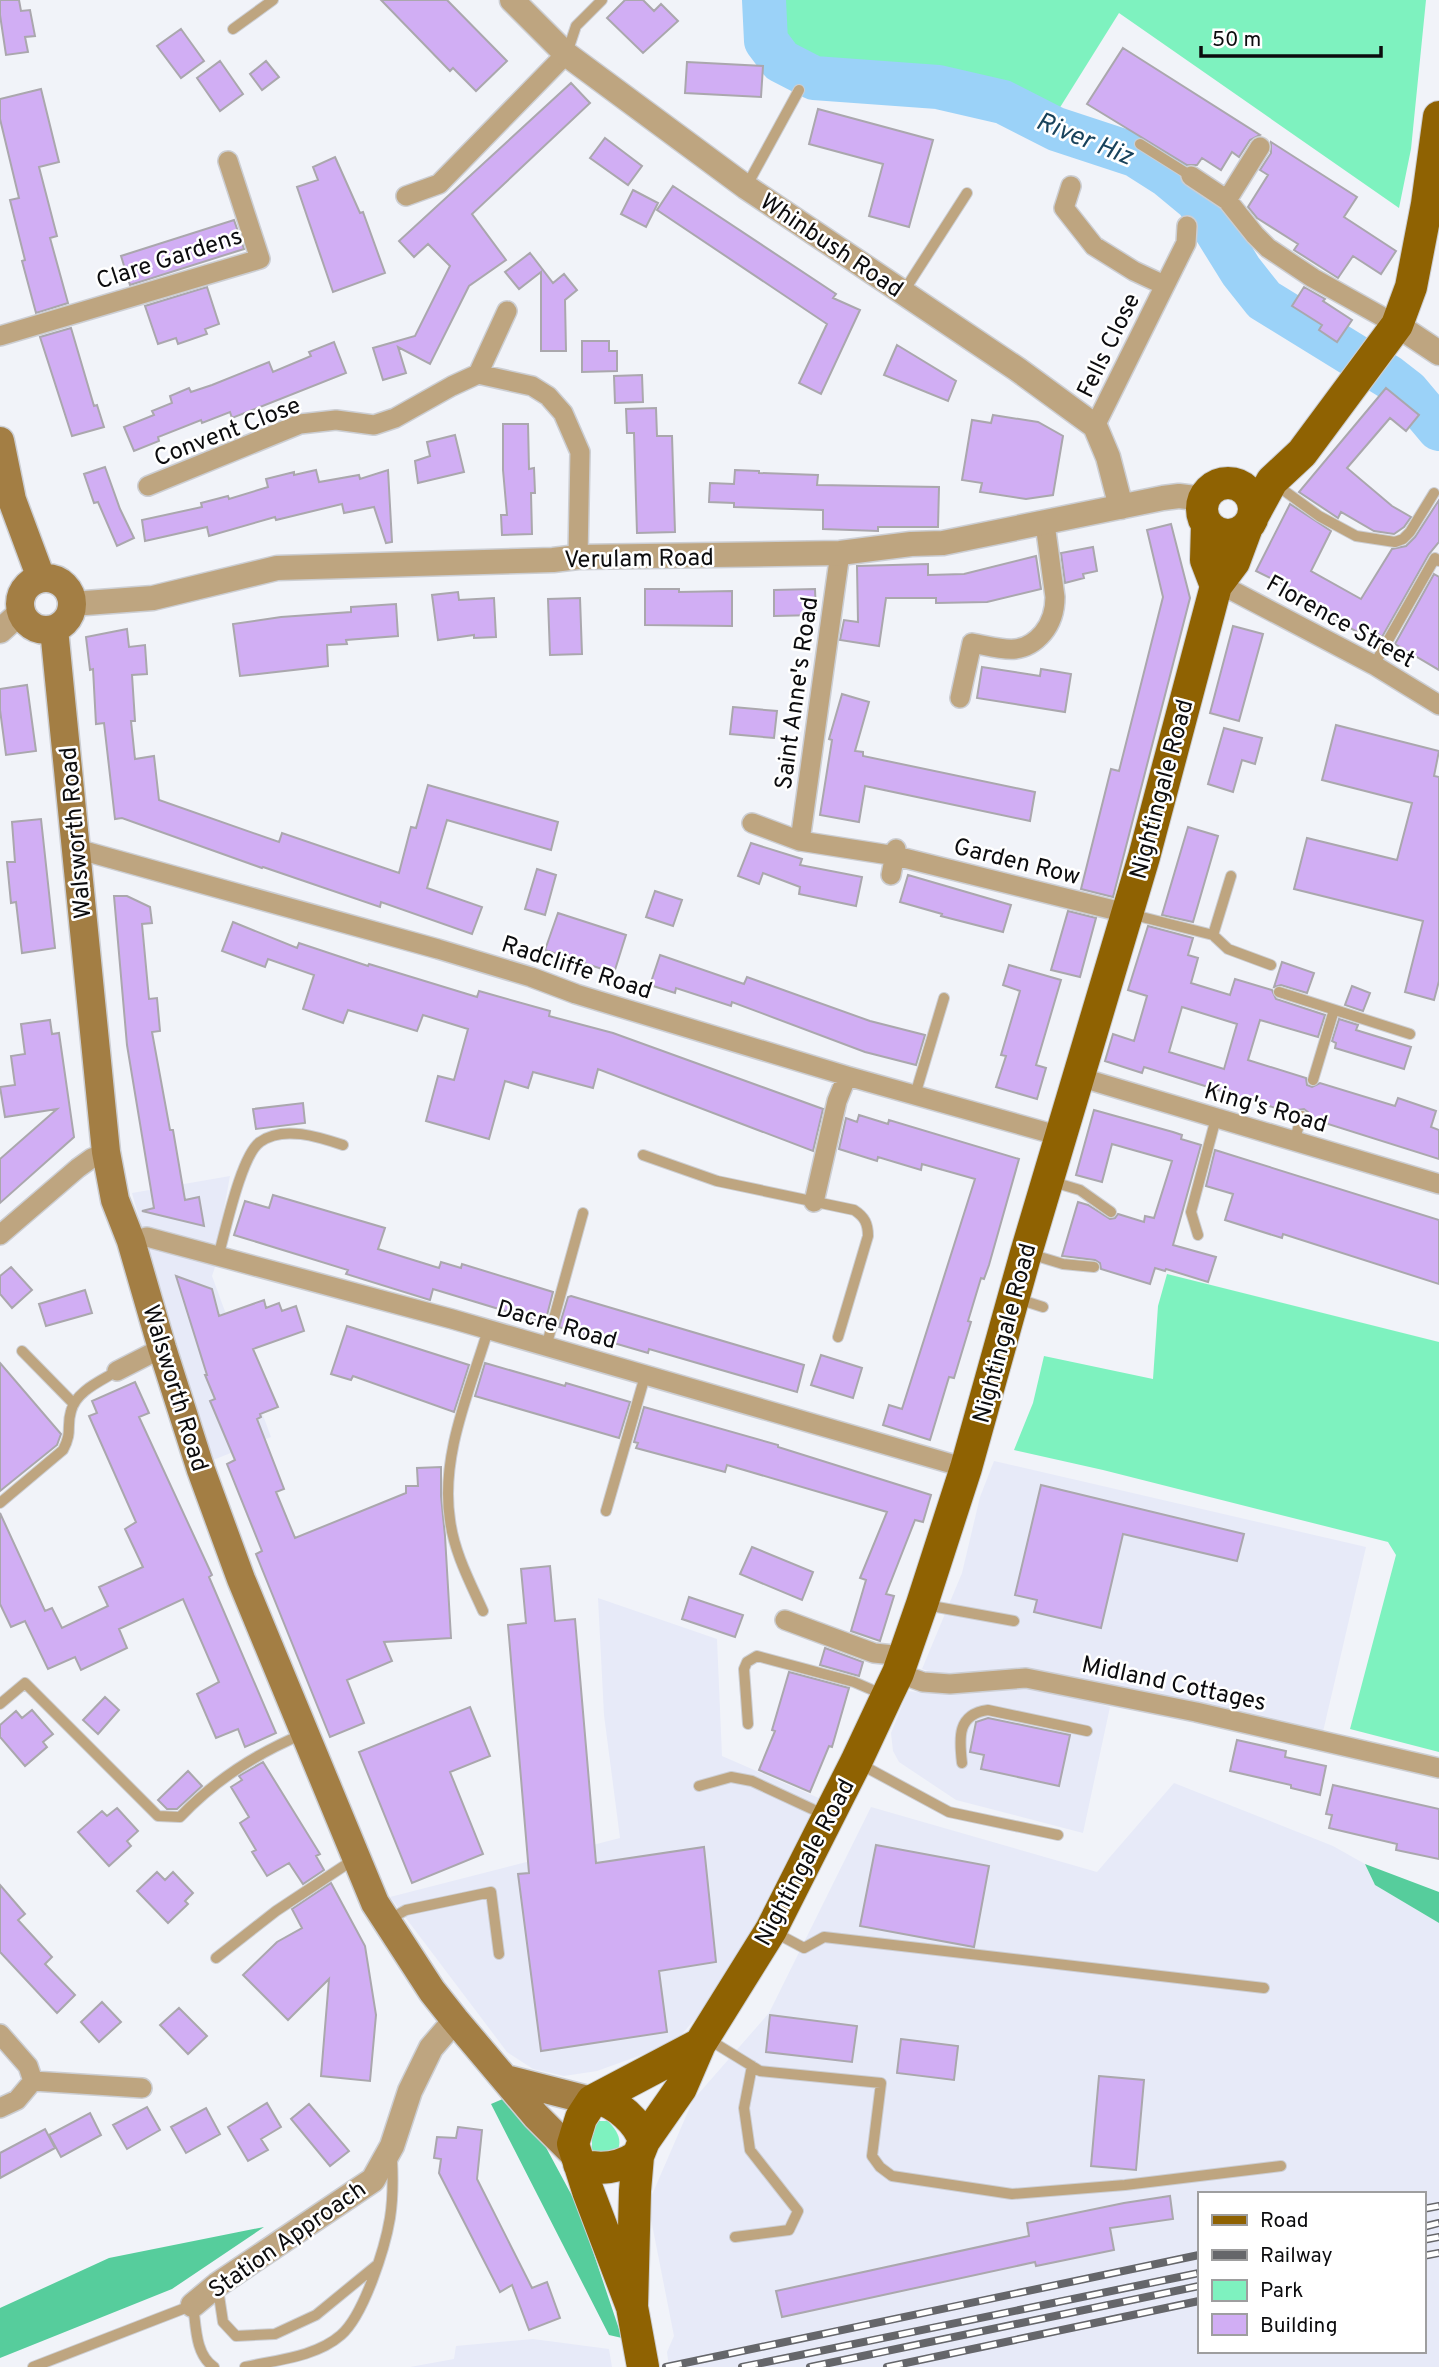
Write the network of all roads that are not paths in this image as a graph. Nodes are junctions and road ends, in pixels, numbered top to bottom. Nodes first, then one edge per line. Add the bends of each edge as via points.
1 (273, 0) edge
2 (512, 0) edge
3 (602, 0) edge
4 (233, 29) dead end
5 (566, 54) junction
6 (799, 90) dead end
7 (1439, 117) edge
8 (1140, 144) dead end
9 (1260, 147) dead end
10 (228, 161) dead end
11 (1191, 176) joint
12 (1071, 186) dead end
13 (746, 187) junction
14 (967, 193) dead end
15 (406, 196) dead end
16 (1227, 200) junction
17 (1187, 226) dead end
18 (1164, 285) junction
19 (903, 292) junction
20 (507, 311) dead end
21 (1397, 325) junction
22 (0, 336) edge
23 (1439, 353) edge
24 (478, 374) junction
25 (1095, 426) junction
26 (0, 441) edge
27 (1272, 481) junction
28 (1233, 483) junction
29 (148, 486) dead end
30 (1434, 493) dead end
31 (1121, 507) junction
32 (1205, 512) junction
33 (1250, 520) junction
34 (1045, 524) junction
35 (840, 553) junction
36 (578, 557) junction
37 (1439, 561) edge
38 (41, 578) junction
39 (1216, 586) junction
40 (72, 604) junction
41 (21, 612) junction
42 (54, 629) junction
43 (0, 631) edge
44 (1374, 665) junction
45 (960, 698) dead end
46 (1439, 705) edge
47 (752, 823) dead end
48 (800, 841) junction
49 (77, 849) junction
50 (1231, 876) dead end
51 (1126, 913) junction
52 (1213, 935) junction
53 (1271, 965) dead end
54 (1279, 992) dead end
55 (944, 998) dead end
56 (1334, 1010) junction
57 (1410, 1034) dead end
58 (846, 1076) junction
59 (1079, 1077) junction
60 (1312, 1080) dead end
61 (915, 1095) junction
62 (1302, 1116) dead end
63 (1216, 1118) junction
64 (1060, 1136) junction
65 (1294, 1141) junction
66 (343, 1145) dead end
67 (106, 1152) junction
68 (643, 1155) dead end
69 (1047, 1180) junction
70 (1439, 1184) edge
71 (814, 1202) junction
72 (1111, 1212) dead end
73 (583, 1213) dead end
74 (0, 1235) edge
75 (1198, 1235) dead end
76 (131, 1241) junction
77 (1026, 1253) junction
78 (218, 1258) junction
79 (1094, 1267) dead end
80 (488, 1330) junction
81 (838, 1338) dead end
82 (546, 1347) junction
83 (162, 1348) junction
84 (22, 1351) dead end
85 (117, 1370) joint
86 (645, 1376) junction
87 (74, 1404) junction
88 (966, 1468) junction
89 (0, 1503) edge
90 (606, 1511) dead end
91 (922, 1604) junction
92 (483, 1611) dead end
93 (785, 1620) dead end
94 (1014, 1621) dead end
95 (896, 1675) junction
96 (0, 1704) edge
97 (748, 1724) dead end
98 (1087, 1731) dead end
99 (304, 1733) junction
100 (856, 1762) junction
101 (962, 1763) dead end
102 (1439, 1768) edge
103 (699, 1786) dead end
104 (829, 1817) junction
105 (1058, 1835) dead end
106 (356, 1858) junction
107 (386, 1921) junction
108 (771, 1930) junction
109 (499, 1954) dead end
110 (216, 1958) dead end
111 (1264, 1989) dead end
112 (456, 2020) junction
113 (0, 2034) edge
114 (702, 2040) junction
115 (752, 2066) junction
116 (506, 2079) junction
117 (33, 2081) junction
118 (142, 2088) dead end
119 (595, 2099) junction
120 (0, 2108) edge
121 (392, 2146) junction
122 (641, 2149) junction
123 (577, 2159) junction
124 (1281, 2166) dead end
125 (735, 2237) dead end
126 (378, 2265) junction
127 (217, 2286) junction
128 (193, 2305) junction
129 (632, 2307) junction
130 (33, 2367) edge
131 (214, 2367) edge
132 (245, 2367) edge
133 (643, 2367) edge

1 - 4 lane
2 - 5 street, Whinbush Road
3 - 5 lane via 576,26
5 - 13 street, Whinbush Road
5 - 15 street via 439,184
6 - 13 lane
7 - 21 main road, Nightingale Road via 1411,287
8 - 11 lane
9 - 16 street
10 - 22 street, Clare Gardens via 260,258
11 - 16 street
12 - 18 street, Fells Close via 1064,208 1094,246
13 - 19 street, Whinbush Road
14 - 19 lane
16 - 21 street via 1268,248
17 - 18 street, Fells Close via 1185,243
18 - 25 street, Fells Close
19 - 25 street, Whinbush Road
20 - 24 street
21 - 23 street
21 - 27 main road, Nightingale Road via 1302,453
24 - 29 street, Convent Close via 395,418 374,425 300,424
24 - 36 street via 532,386 563,413 580,452
25 - 31 street
26 - 38 main road via 12,500
27 - 28 main road
27 - 30 lane via 1290,497 1356,536 1395,542 1410,533
27 - 33 main road, Nightingale Road
28 - 32 main road via 1209,490
28 - 33 main road via 1251,498
31 - 32 street, Verulam Road via 1179,496
31 - 34 street, Verulam Road
32 - 33 main road via 1215,532 1227,535 1237,534
32 - 39 main road via 1206,559
33 - 39 main road, Nightingale Road via 1234,562
34 - 35 street, Verulam Road via 943,543
34 - 45 street via 1055,597 1051,621 1027,648 972,643
35 - 36 street, Verulam Road
35 - 48 street, Saint Anne's Road
36 - 40 street, Verulam Road via 276,568 153,598
37 - 44 lane via 1435,558
38 - 40 main road via 64,583
38 - 41 main road via 24,589
39 - 44 street, Florence Street via 1236,592
39 - 51 main road, Nightingale Road
40 - 42 main road via 69,618
41 - 42 main road via 34,627
41 - 43 street
42 - 49 main road, Walsworth Road
44 - 46 street, Florence Street
47 - 48 street, Garden Row
48 - 51 street, Garden Row
49 - 58 street, Radcliffe Road via 438,949
49 - 67 main road, Walsworth Road
50 - 52 lane
51 - 52 lane
51 - 59 main road, Nightingale Road
52 - 53 lane via 1228,949
54 - 56 lane
55 - 61 lane
56 - 57 lane
56 - 60 lane
58 - 61 street, Radcliffe Road
58 - 71 street
59 - 63 street, King's Road
59 - 64 main road, Nightingale Road
61 - 64 street, Radcliffe Road
62 - 65 lane
63 - 65 street, King's Road
63 - 75 lane via 1191,1212
64 - 69 main road, Nightingale Road
65 - 70 street, King's Road
66 - 78 lane via 293,1134 257,1143 238,1185
67 - 74 street via 78,1168
67 - 76 main road, Walsworth Road via 115,1200
68 - 71 lane via 717,1181
69 - 72 lane via 1080,1189
69 - 77 main road, Nightingale Road
71 - 81 lane via 854,1210 868,1227
73 - 82 lane
76 - 78 street, Dacre Road via 147,1237
76 - 83 main road, Walsworth Road
77 - 79 lane
77 - 88 main road, Nightingale Road via 1028,1302
78 - 80 street, Dacre Road
80 - 82 street, Dacre Road
80 - 92 lane via 449,1456 449,1519 458,1554
82 - 86 street, Dacre Road
83 - 85 street
83 - 99 main road, Walsworth Road via 236,1567
84 - 87 lane
85 - 87 lane via 79,1395
86 - 88 street, Dacre Road
86 - 90 lane
87 - 89 lane via 63,1450
88 - 91 main road, Nightingale Road
91 - 94 lane
91 - 95 main road, Nightingale Road
93 - 95 street, Midland Cottages via 874,1653
95 - 97 lane via 854,1682 757,1656 744,1669
95 - 100 main road, Nightingale Road
95 - 102 street, Midland Cottages via 950,1684 1026,1678
96 - 99 lane via 25,1683 159,1816 180,1817 233,1771
98 - 101 lane via 988,1710 977,1712 969,1716 960,1735
99 - 106 main road, Walsworth Road
100 - 104 main road, Nightingale Road
100 - 105 lane via 949,1812
103 - 104 lane via 730,1777 752,1781
104 - 108 main road, Nightingale Road
106 - 107 main road, Walsworth Road
106 - 110 lane
107 - 109 lane via 406,1910 491,1892
107 - 112 main road, Walsworth Road
108 - 111 lane via 804,1948 824,1937
108 - 114 main road, Nightingale Road
112 - 116 main road, Walsworth Road
112 - 121 street, Station Approach via 431,2048 410,2091
113 - 117 street via 28,2066
114 - 115 lane
114 - 119 main road
114 - 122 main road, Nightingale Road via 681,2088
115 - 124 lane via 760,2071 881,2083 872,2156 892,2176 1012,2194
115 - 125 lane via 744,2108 750,2150 798,2211 789,2230
116 - 119 main road
116 - 123 main road, Walsworth Road
117 - 118 street
117 - 120 street via 17,2100
119 - 122 main road via 608,2101 641,2131
119 - 123 main road via 575,2130
121 - 126 lane via 390,2218
121 - 127 street, Station Approach via 373,2180
122 - 123 main road via 629,2162 611,2168 593,2169
122 - 129 main road via 635,2191
123 - 129 main road
126 - 127 lane via 316,2315 275,2334 236,2336 223,2322
126 - 132 lane via 362,2305 342,2335 311,2352
127 - 128 street, Station Approach
128 - 130 lane, Station Approach
128 - 131 lane via 200,2347
129 - 133 main road

